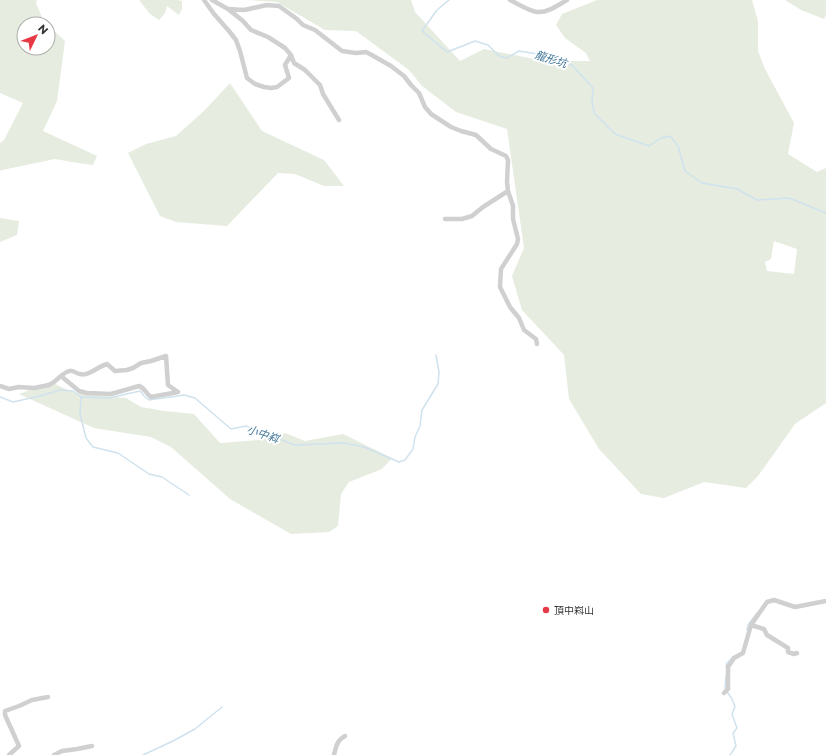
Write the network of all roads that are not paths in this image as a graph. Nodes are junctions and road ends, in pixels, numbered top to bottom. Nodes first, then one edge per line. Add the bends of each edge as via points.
1 (204, 0) edge
2 (212, 0) edge
3 (510, 0) edge
4 (567, 0) edge
5 (228, 9) junction
6 (291, 54) junction
7 (339, 120) dead end
8 (508, 191) junction
9 (445, 219) dead end
10 (537, 344) dead end
11 (61, 376) junction
12 (0, 386) edge
13 (826, 601) edge
14 (751, 625) junction
15 (797, 653) dead end
16 (724, 693) dead end
17 (48, 697) dead end
18 (345, 736) dead end
19 (92, 746) dead end
20 (9, 755) edge
21 (54, 755) edge
22 (334, 755) edge

1 - 6 street via 236,40 247,78 255,84 271,88 285,82 289,78 285,65
2 - 5 street
3 - 4 street via 537,12 550,9
5 - 6 street via 251,30 268,37
5 - 8 street via 279,6 342,51 366,52 391,66 419,93 431,114 451,127 476,135 491,149 506,156
6 - 7 street via 294,63 320,84 323,94
8 - 9 street via 472,216
8 - 10 street via 518,239 501,269 500,287 524,330 536,339
11 - 11 street via 67,370 86,374 107,364 115,371 127,370 166,356 168,385 178,392 151,397 139,386 111,394 87,394 79,391
11 - 12 street via 49,385 34,388 9,389
13 - 14 street via 795,607 770,600
14 - 15 street via 764,629 767,635 788,648 788,652
14 - 16 street via 743,653 734,658 728,667 728,689
17 - 20 street via 32,700 5,711 19,746
18 - 22 street via 337,743
19 - 21 street via 62,750

